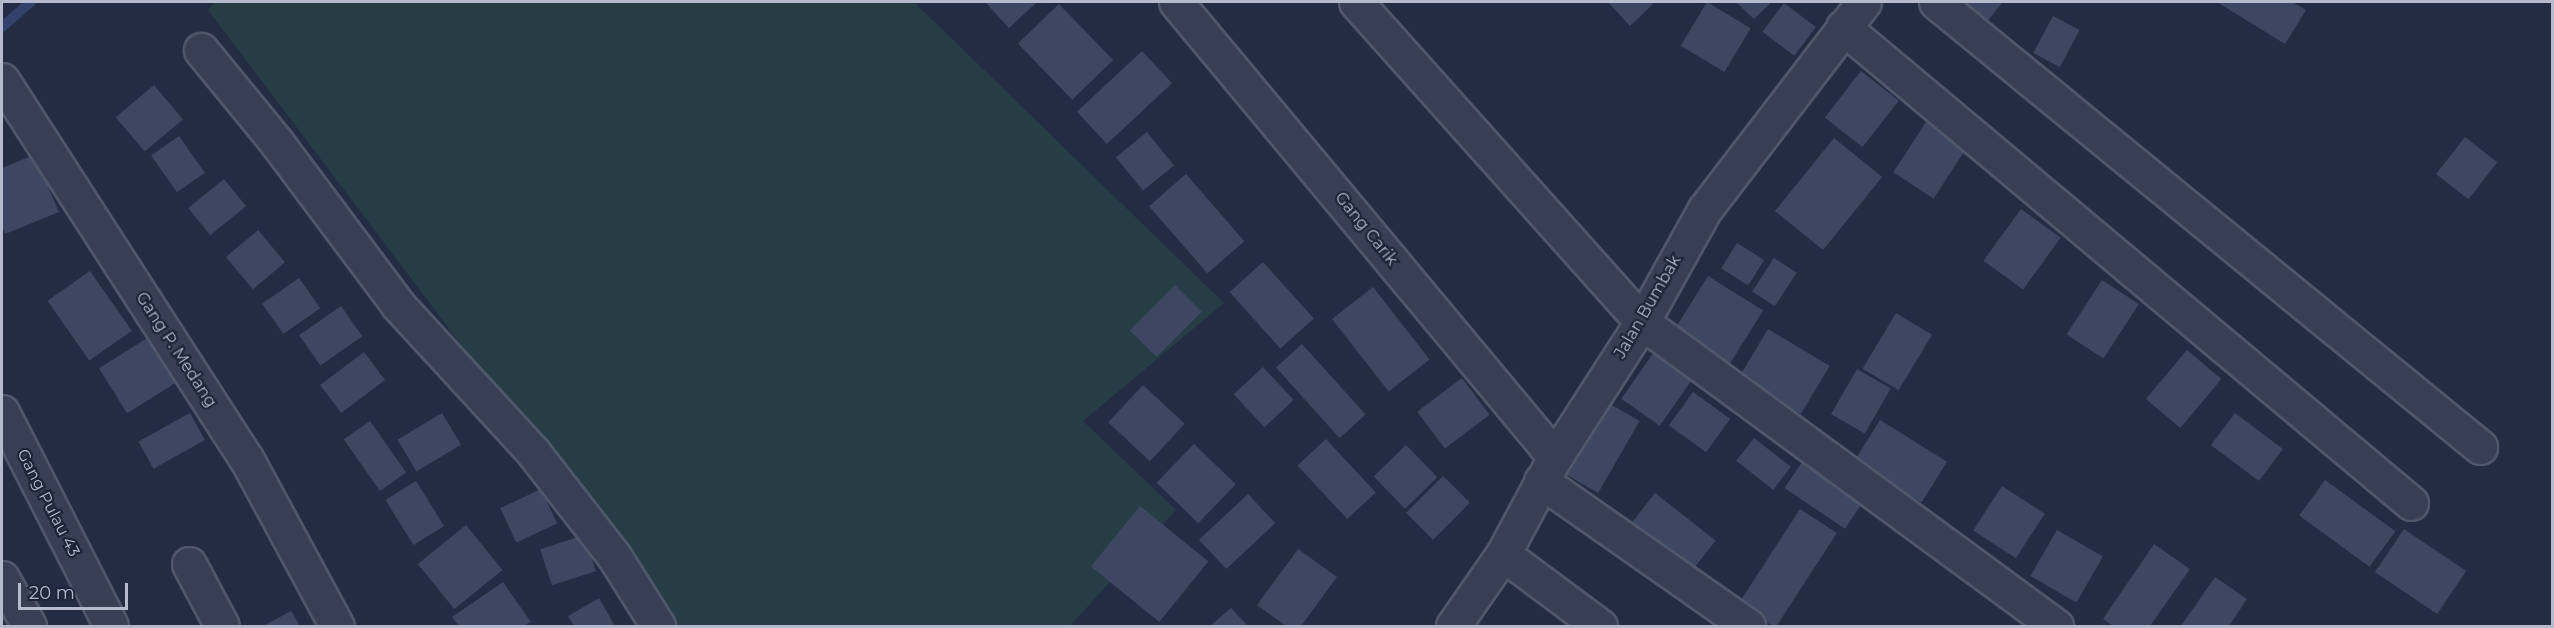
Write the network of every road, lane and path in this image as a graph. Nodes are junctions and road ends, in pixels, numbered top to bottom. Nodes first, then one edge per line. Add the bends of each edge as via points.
1 (1176, 2) edge
2 (1356, 2) edge
3 (1864, 2) edge
4 (1936, 2) edge
5 (1843, 27) junction
6 (201, 50) dead end
7 (2, 80) edge
8 (1642, 322) junction
9 (2, 412) edge
10 (2480, 447) dead end
11 (1548, 469) junction
12 (2411, 503) dead end
13 (1503, 554) junction
14 (189, 564) dead end
15 (2, 578) edge
16 (29, 627) edge
17 (111, 627) edge
18 (222, 627) edge
19 (337, 627) edge
20 (658, 627) edge
21 (1453, 627) edge
22 (1600, 627) edge
23 (1748, 627) edge
24 (2056, 627) edge

1 - 11 street, Gang Carik
2 - 8 street
3 - 5 street, Jalan Bumbak
4 - 10 street
5 - 8 street, Jalan Bumbak via 1705,209
5 - 12 street
6 - 20 street via 398,304 533,452 614,556
7 - 19 street, Gang P. Medang via 246,458
8 - 11 street, Jalan Bumbak
8 - 24 street
9 - 17 street, Gang Pulau 43
11 - 13 street, Jalan Bumbak
11 - 23 street, Gang Carik
13 - 21 street, Jalan Bumbak
13 - 22 street
14 - 18 street
15 - 16 street

